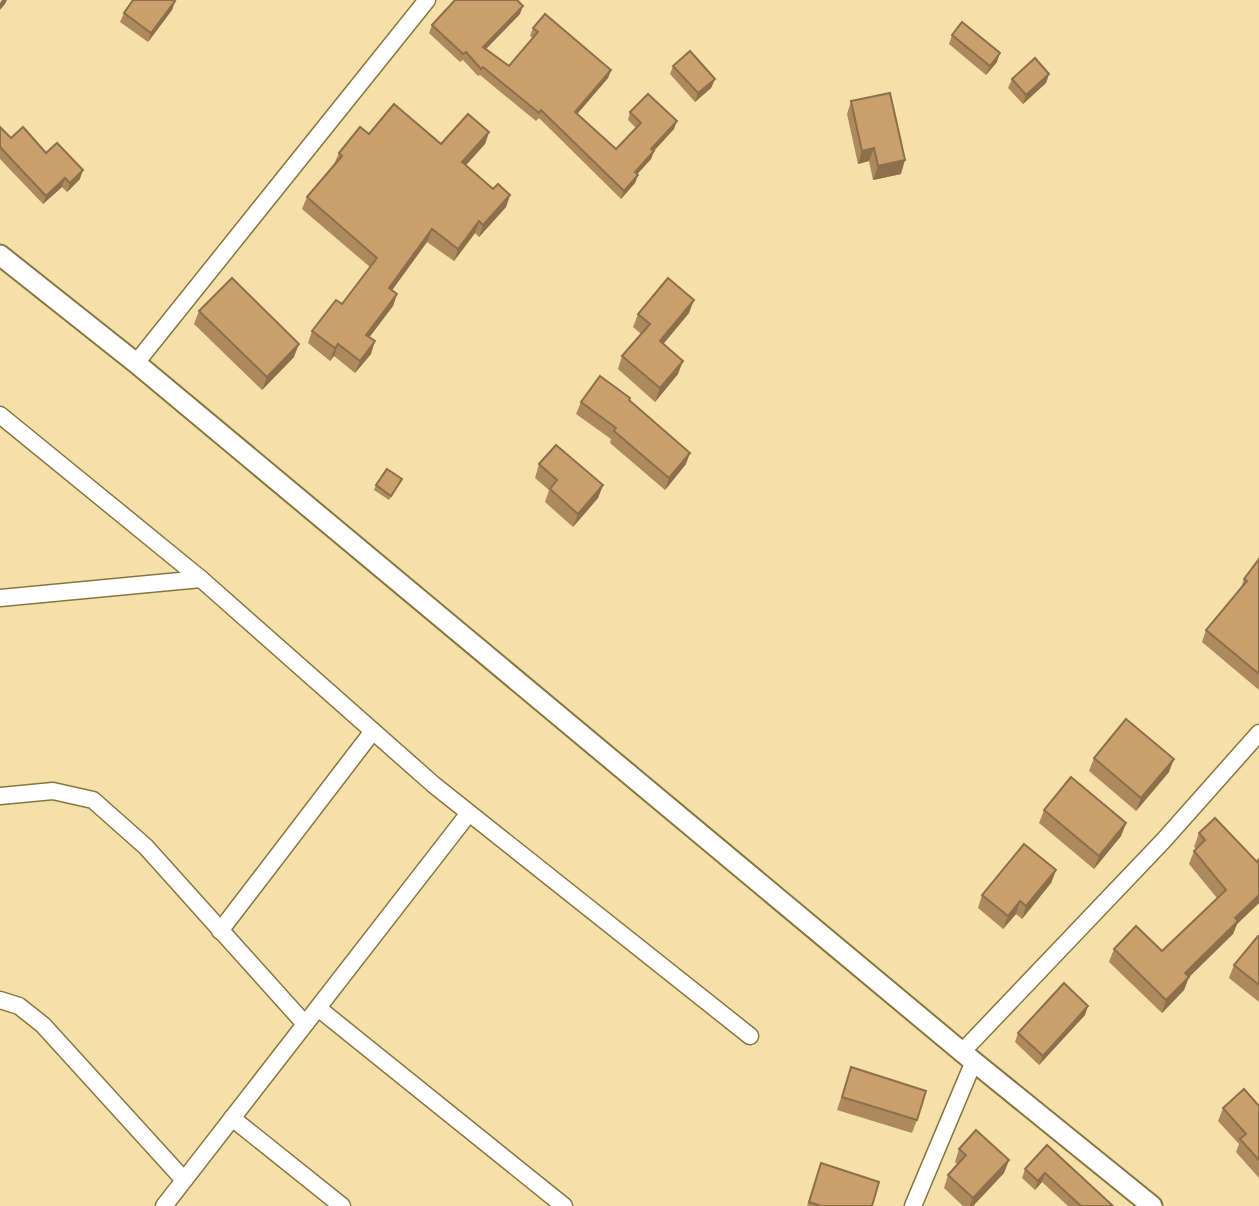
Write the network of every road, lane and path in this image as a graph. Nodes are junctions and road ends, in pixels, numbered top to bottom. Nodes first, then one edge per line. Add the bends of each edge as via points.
1 (427, 0) edge
2 (0, 256) edge
3 (136, 363) junction
4 (0, 415) edge
5 (201, 579) junction
6 (0, 598) edge
7 (373, 731) junction
8 (1259, 733) edge
9 (0, 796) edge
10 (470, 813) junction
11 (219, 931) junction
12 (0, 1000) edge
13 (318, 1008) junction
14 (305, 1024) junction
15 (750, 1036) dead end
16 (968, 1056) junction
17 (232, 1118) junction
18 (184, 1180) junction
19 (164, 1206) edge
20 (342, 1206) edge
21 (564, 1206) edge
22 (913, 1206) edge
23 (1152, 1206) edge

1 - 3 street
2 - 3 street
3 - 16 street
4 - 5 street
5 - 6 street
5 - 7 street
7 - 10 street
7 - 11 street
8 - 16 street
9 - 11 street via 53,791 93,800 146,848
10 - 13 street
10 - 15 street
11 - 14 street
12 - 18 street via 19,1006 43,1025
13 - 14 street
13 - 21 street
14 - 17 street
16 - 22 street
16 - 23 street
17 - 18 street
17 - 20 street
18 - 19 street

